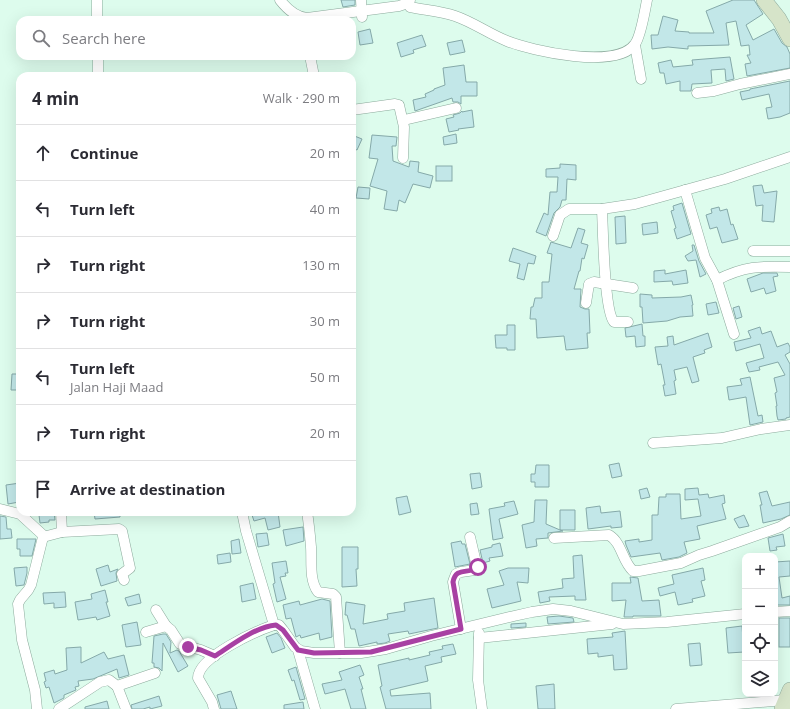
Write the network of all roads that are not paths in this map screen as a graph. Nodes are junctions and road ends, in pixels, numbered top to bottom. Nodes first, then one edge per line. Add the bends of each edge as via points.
1 (97, 0) edge
2 (272, 0) edge
3 (280, 0) edge
4 (360, 0) edge
5 (647, 0) edge
6 (764, 0) edge
7 (411, 2) edge
8 (362, 14) junction
9 (97, 16) edge
10 (292, 16) edge
11 (294, 16) edge
12 (334, 16) edge
13 (353, 16) edge
14 (790, 39) edge
15 (635, 45) junction
16 (98, 60) edge
17 (311, 60) edge
18 (98, 72) edge
19 (313, 72) edge
20 (790, 74) edge
21 (641, 79) dead end
22 (697, 93) dead end
23 (456, 108) dead end
24 (356, 109) edge
25 (404, 120) junction
26 (790, 157) edge
27 (403, 158) dead end
28 (685, 190) junction
29 (602, 209) junction
30 (553, 236) dead end
31 (753, 251) dead end
32 (790, 251) edge
33 (790, 266) edge
34 (717, 280) junction
35 (606, 282) junction
36 (633, 288) dead end
37 (586, 303) dead end
38 (628, 322) dead end
39 (734, 334) dead end
40 (790, 425) edge
41 (653, 443) dead end
42 (0, 509) edge
43 (16, 513) edge
44 (22, 516) edge
45 (60, 516) edge
46 (243, 516) edge
47 (307, 516) edge
48 (790, 521) edge
49 (62, 532) junction
50 (44, 536) junction
51 (470, 537) dead end
52 (554, 538) dead end
53 (124, 580) dead end
54 (156, 610) dead end
55 (790, 611) edge
56 (778, 612) edge
57 (742, 614) edge
58 (618, 623) junction
59 (479, 624) junction
60 (274, 625) junction
61 (166, 626) junction
62 (461, 629) junction
63 (146, 632) dead end
64 (479, 638) junction
65 (298, 650) junction
66 (340, 653) junction
67 (215, 656) junction
68 (156, 673) dead end
69 (117, 686) junction
70 (786, 700) edge
71 (37, 709) edge
72 (60, 709) edge
73 (126, 709) edge
74 (214, 709) edge
75 (315, 709) edge
76 (482, 709) edge
77 (676, 709) edge

1 - 9 street
2 - 10 street via 277,7
3 - 11 street
4 - 8 street
5 - 15 street
6 - 14 main road
7 - 8 street
7 - 15 street via 466,20 508,41 565,54 592,58 607,57 618,55
8 - 12 street
8 - 13 street
15 - 21 street
16 - 18 street
17 - 19 street
20 - 22 street
23 - 25 street
24 - 25 street via 398,104
25 - 27 street
26 - 28 street
28 - 29 street via 635,204
28 - 34 street via 705,258
29 - 30 street via 574,208 565,211 560,214
29 - 35 street
31 - 32 street
33 - 34 street via 744,268
34 - 39 street
35 - 36 street
35 - 37 street via 589,284
35 - 38 street via 612,321
40 - 41 street via 722,438
42 - 43 street
44 - 50 street
45 - 49 street
46 - 60 street
47 - 66 street via 314,587 318,592 333,594 336,597
48 - 52 street via 682,563 639,571 629,568 617,544 609,535
49 - 50 street
49 - 53 street via 122,531 130,568 122,574
50 - 71 street via 41,539 31,585 18,604 22,640 35,690
51 - 62 street via 478,567 456,574 453,582
54 - 61 street
55 - 56 street
57 - 58 street via 667,622
58 - 59 street via 571,611 553,610
58 - 64 street
59 - 62 street
59 - 64 street
60 - 65 street via 283,630
60 - 67 street via 241,639
61 - 63 street
61 - 67 street via 180,644
62 - 66 street via 379,651
64 - 76 street via 478,680
65 - 66 street
65 - 75 street
67 - 74 street via 200,669 198,676
68 - 69 street
69 - 72 street via 109,680 100,682
69 - 73 street
70 - 77 street

